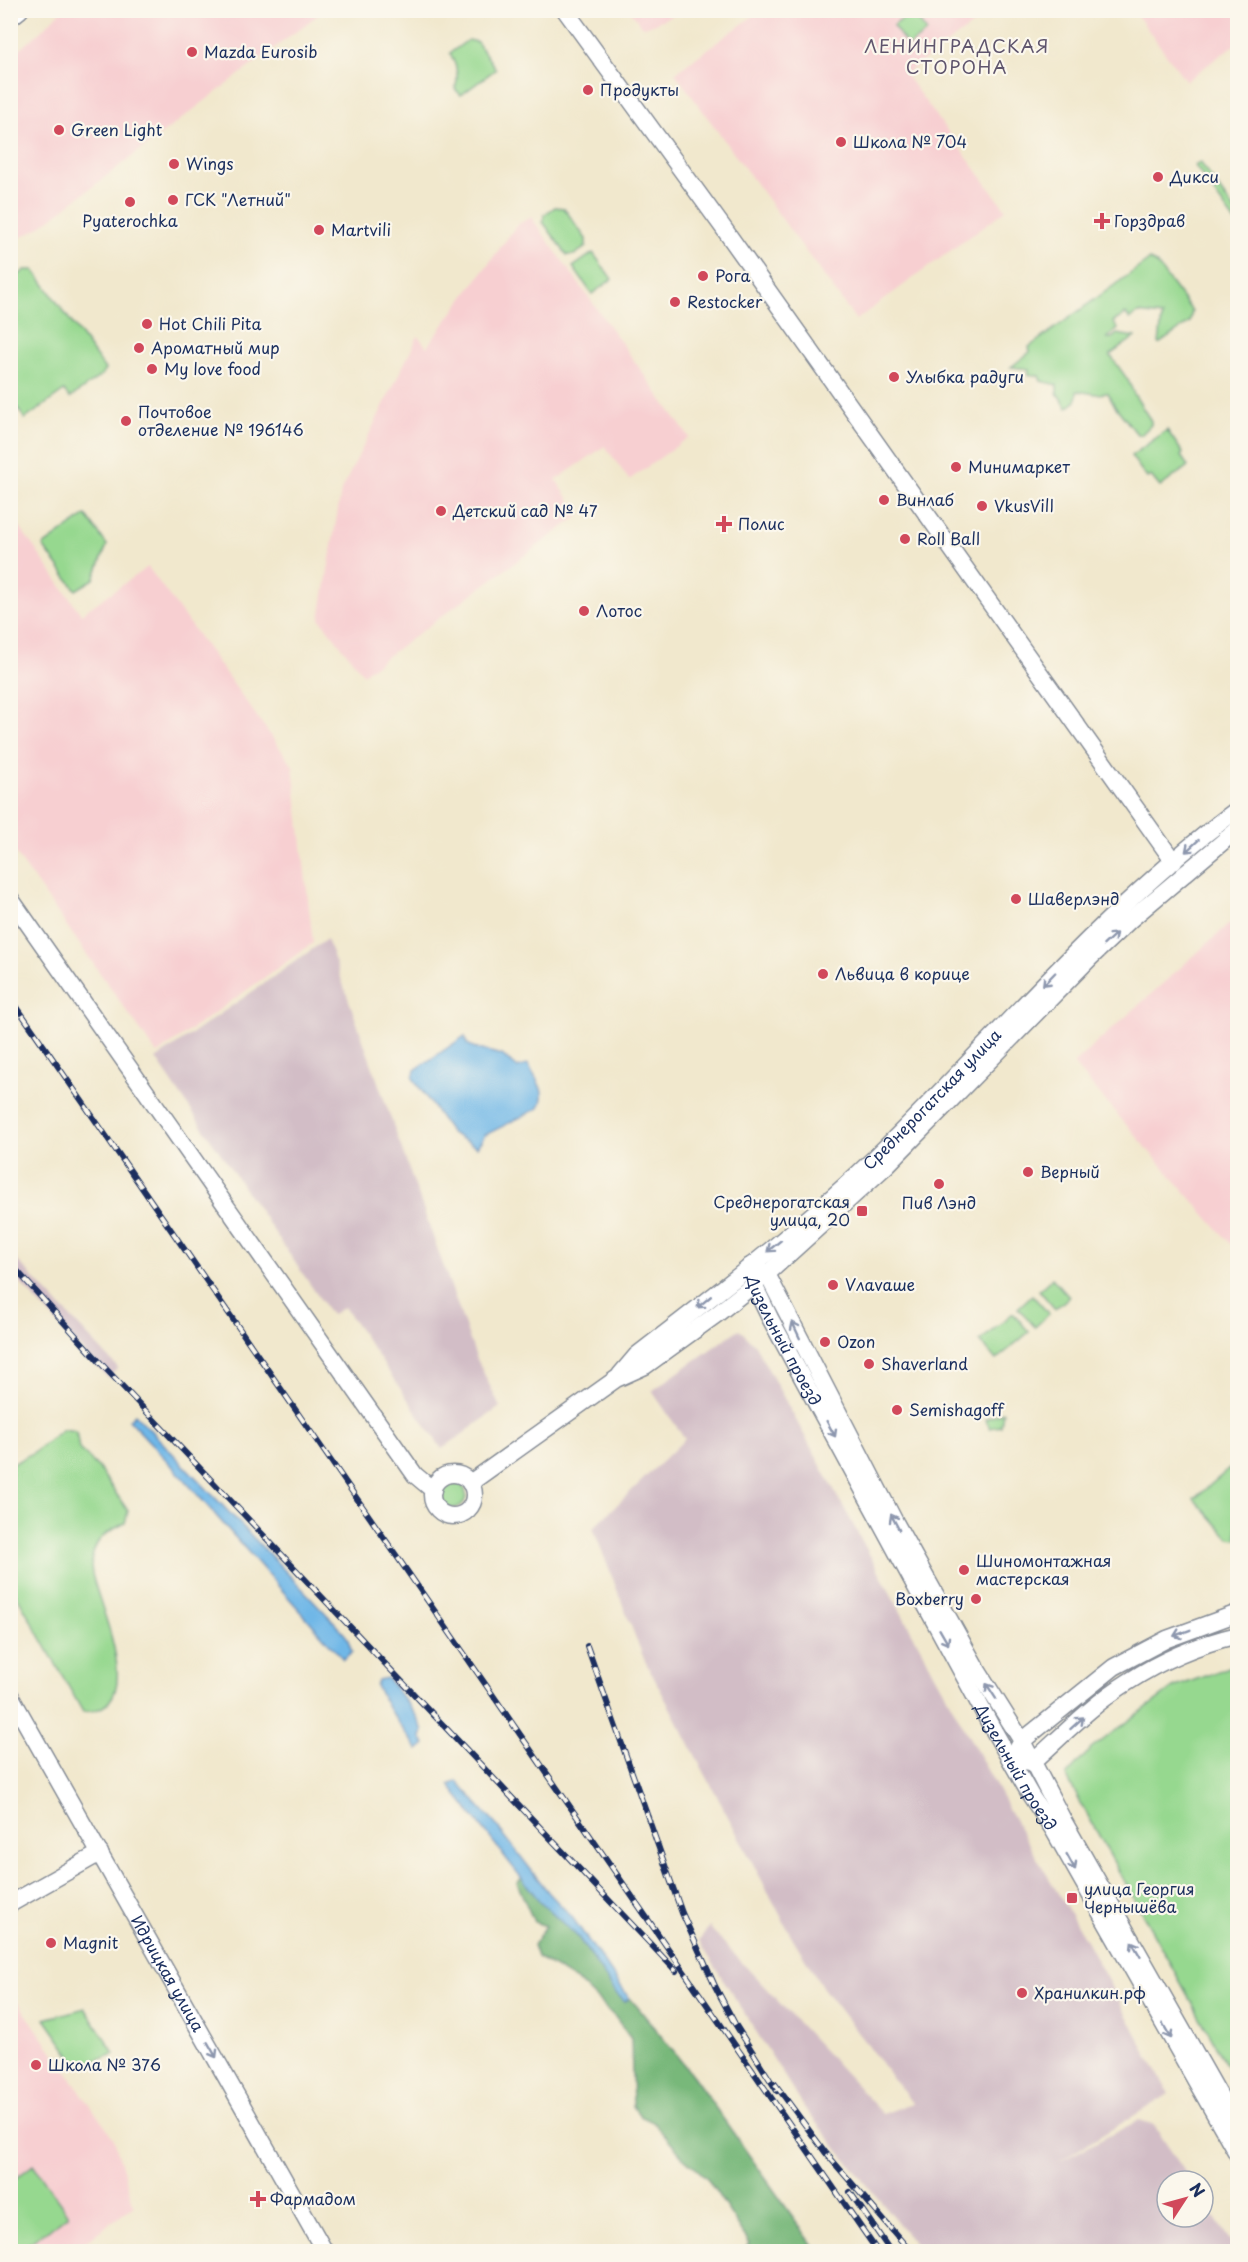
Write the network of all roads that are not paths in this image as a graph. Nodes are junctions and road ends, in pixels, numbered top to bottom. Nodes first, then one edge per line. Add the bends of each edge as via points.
1 (20, 10) edge
2 (565, 10) edge
3 (10, 18) edge
4 (1238, 809) edge
5 (1238, 829) edge
6 (1174, 862) junction
7 (10, 898) edge
8 (750, 1266) junction
9 (767, 1274) junction
10 (754, 1285) junction
11 (616, 1379) junction
12 (470, 1483) junction
13 (433, 1490) junction
14 (1238, 1613) edge
15 (1238, 1635) edge
16 (10, 1695) edge
17 (1022, 1741) junction
18 (1011, 1760) junction
19 (1033, 1762) junction
20 (100, 1853) junction
21 (10, 1904) edge
22 (1238, 2128) edge
23 (1238, 2155) edge
24 (325, 2252) edge

1 - 3 street
2 - 6 street
4 -> 6 street, Среднерогатская улица
9 -> 5 street, Среднерогатская улица via 887,1165 1114,935
6 -> 8 street, Среднерогатская улица via 1080,947 888,1146
7 - 13 street via 415,1475
8 - 9 street, Дизельный проезд
8 - 10 street, Дизельный проезд
8 -> 11 street, Среднерогатская улица via 637,1355
9 - 10 street, Среднерогатская улица
17 -> 9 street, Дизельный проезд via 896,1524
10 - 11 street, Среднерогатская улица via 645,1366
10 -> 18 street, Дизельный проезд
11 - 12 street, Среднерогатская улица
12 - 13 street via 449,1474 439,1479
12 - 13 street via 473,1500 467,1510 456,1515 440,1511 433,1502
14 -> 17 street via 1167,1639 1114,1667
19 -> 15 street via 1128,1682 1192,1650
16 - 20 street, Идрицкая улица
17 - 18 street
17 - 19 street, Дизельный проезд
18 - 19 street
18 -> 23 street, Дизельный проезд
22 -> 19 street, Дизельный проезд
20 - 21 street
20 -> 24 street, Идрицкая улица

